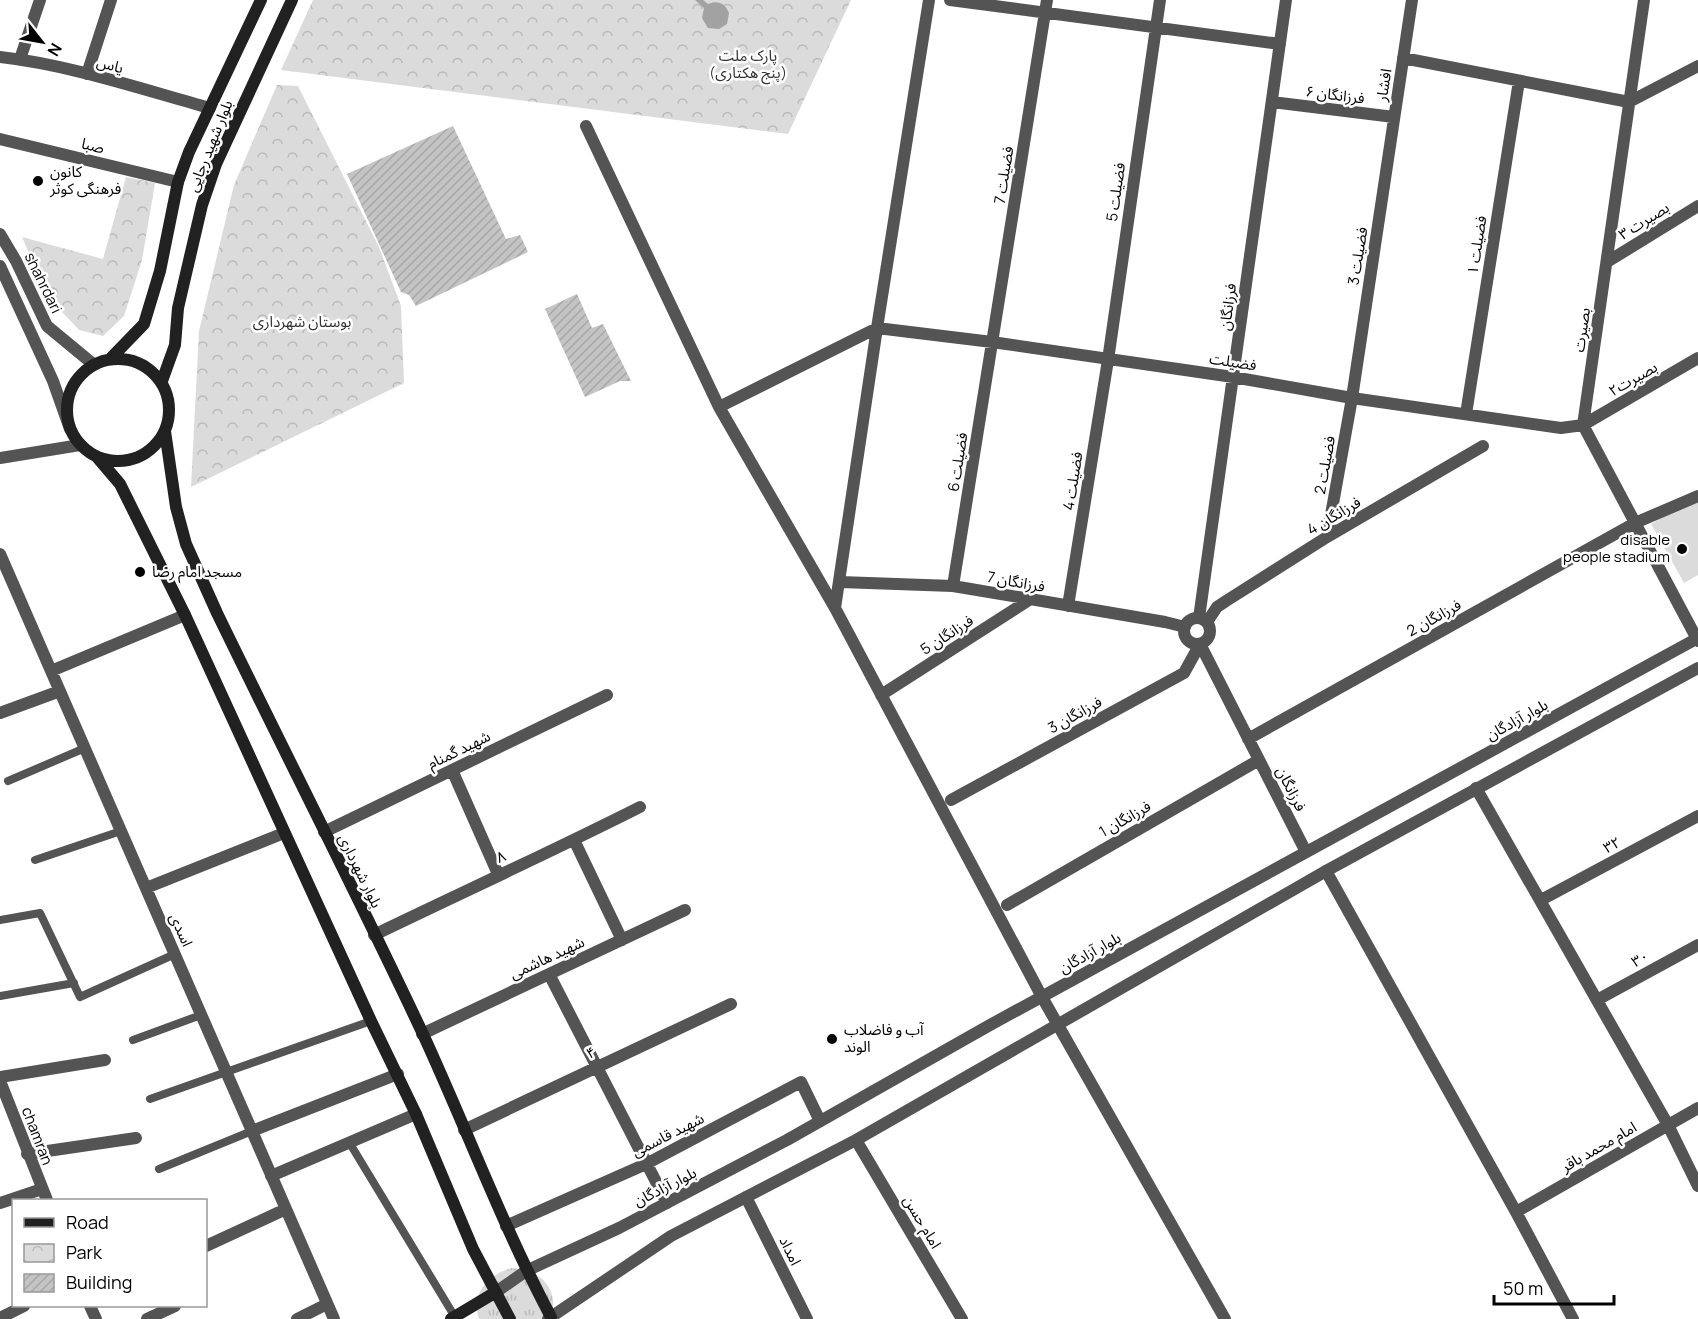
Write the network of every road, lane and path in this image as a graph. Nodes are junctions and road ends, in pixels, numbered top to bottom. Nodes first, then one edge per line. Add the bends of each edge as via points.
1 (39, 0) edge
2 (111, 0) edge
3 (261, 0) edge
4 (292, 0) edge
5 (930, 0) edge
6 (950, 0) edge
7 (1047, 0) edge
8 (1160, 0) edge
9 (1286, 0) edge
10 (1412, 0) edge
11 (1644, 0) edge
12 (1046, 14) junction
13 (1155, 28) junction
14 (1280, 44) junction
15 (0, 57) edge
16 (1403, 58) junction
17 (20, 59) junction
18 (1698, 66) edge
19 (87, 74) junction
20 (1519, 81) junction
21 (1272, 102) junction
22 (1629, 102) junction
23 (210, 108) junction
24 (1394, 117) junction
25 (586, 126) dead end
26 (0, 139) edge
27 (178, 182) junction
28 (1698, 206) edge
29 (0, 234) edge
30 (1607, 262) junction
31 (0, 266) edge
32 (877, 328) junction
33 (992, 342) junction
34 (111, 358) junction
35 (1698, 358) edge
36 (1108, 360) junction
37 (93, 364) junction
38 (1233, 377) junction
39 (162, 381) junction
40 (1352, 398) junction
41 (719, 407) junction
42 (1466, 414) junction
43 (1583, 425) junction
44 (70, 429) junction
45 (165, 431) junction
46 (80, 445) junction
47 (1483, 446) dead end
48 (97, 457) junction
49 (0, 458) edge
50 (1698, 496) edge
51 (1635, 523) junction
52 (1328, 537) junction
53 (0, 554) edge
54 (840, 582) junction
55 (953, 586) junction
56 (1029, 600) junction
57 (1068, 606) junction
58 (835, 608) junction
59 (185, 615) junction
60 (1203, 620) junction
61 (1185, 627) junction
62 (1698, 639) edge
63 (1200, 644) junction
64 (1698, 668) edge
65 (51, 671) junction
66 (60, 691) junction
67 (607, 695) dead end
68 (881, 695) junction
69 (0, 713) edge
70 (1248, 739) junction
71 (85, 748) junction
72 (1259, 759) junction
73 (452, 770) junction
74 (8, 781) dead end
75 (1476, 788) junction
76 (951, 800) dead end
77 (640, 807) dead end
78 (1698, 816) edge
79 (121, 831) junction
80 (324, 832) junction
81 (284, 833) junction
82 (574, 840) junction
83 (1306, 852) junction
84 (35, 860) dead end
85 (1326, 872) junction
86 (498, 874) junction
87 (146, 888) junction
88 (1541, 900) junction
89 (1007, 905) dead end
90 (685, 910) dead end
91 (0, 920) edge
92 (374, 935) junction
93 (622, 940) junction
94 (1698, 945) edge
95 (174, 954) junction
96 (549, 974) junction
97 (74, 983) junction
98 (0, 996) edge
99 (1042, 997) junction
100 (1597, 1000) junction
101 (731, 1004) dead end
102 (201, 1015) junction
103 (371, 1021) junction
104 (1057, 1025) junction
105 (422, 1034) junction
106 (133, 1040) dead end
107 (105, 1060) dead end
108 (597, 1067) junction
109 (226, 1072) junction
110 (398, 1074) junction
111 (0, 1079) edge
112 (150, 1099) dead end
113 (1698, 1108) edge
114 (417, 1114) junction
115 (820, 1121) junction
116 (1668, 1125) junction
117 (464, 1130) junction
118 (252, 1131) junction
119 (136, 1138) dead end
120 (856, 1140) junction
121 (349, 1142) junction
122 (27, 1154) junction
123 (646, 1164) junction
124 (159, 1169) dead end
125 (271, 1176) junction
126 (1698, 1185) edge
127 (44, 1195) edge
128 (746, 1197) junction
129 (22, 1199) edge
130 (667, 1203) junction
131 (286, 1209) junction
132 (1516, 1212) junction
133 (506, 1226) junction
134 (207, 1246) edge
135 (526, 1271) junction
136 (496, 1292) junction
137 (327, 1304) junction
138 (20, 1307) edge
139 (171, 1307) edge
140 (0, 1318) edge
141 (453, 1318) edge
142 (550, 1318) edge
143 (147, 1319) edge
144 (297, 1319) edge
145 (334, 1319) edge
146 (510, 1319) edge
147 (807, 1319) edge
148 (962, 1319) edge
149 (1225, 1319) edge
150 (1573, 1319) edge

1 - 17 street
2 - 19 street
3 - 23 main road, بلوار شهید رجایی
4 - 39 main road, بلوار شهید رجایی via 216,164 202,205 178,308 175,345
5 - 32 street
6 - 12 street
7 - 12 street, فضیلت 7
8 - 13 street, فضیلت 5
9 - 14 street, فرزانگان
10 - 16 street, افشار
11 - 22 street, بصیرت
12 - 13 street
12 - 33 street, فضیلت 7
13 - 14 street
13 - 36 street, فضیلت 5
14 - 21 street, فرزانگان
15 - 17 street, یاس
16 - 20 street
16 - 24 street, افشار
17 - 19 street, یاس
18 - 22 street
19 - 23 street, یاس
20 - 22 street
20 - 42 street, فضیلت ۱
21 - 24 street, فرزانگان ۶
21 - 38 street, فرزانگان
22 - 30 street, بصیرت
23 - 27 main road, بلوار شهید رجایی
24 - 40 street, فضیلت 3
25 - 41 street
26 - 27 street, صبا
27 - 34 main road, بلوار شهید رجایی via 160,272 144,324
28 - 30 street, بصیرت ۳
29 - 37 street, shahrdari via 47,326
30 - 43 street, بصیرت
31 - 44 street via 53,381
32 - 33 street, فضیلت
32 - 41 street
32 - 54 street
33 - 36 street, فضیلت
33 - 55 street, فضیلت 6
34 - 37 main road
34 - 39 main road via 130,359 148,367
35 - 43 street, بصیرت۲
36 - 38 street, فضیلت
36 - 57 street, فضیلت 4
37 - 44 main road via 79,376 70,392 66,411
38 - 40 street, فضیلت
38 - 60 street, فرزانگان
39 - 45 main road via 169,397
40 - 42 street, فضیلت
40 - 52 street, فضیلت 2
41 - 58 street
42 - 43 street, فضیلت via 1561,428
43 - 51 street
44 - 46 main road
45 - 48 main road via 144,455 129,461
45 - 80 main road, بلوار شهرداری via 176,507 186,544
46 - 48 main road
46 - 49 street
47 - 52 street, فرزانگان 4
48 - 59 main road via 120,484
50 - 51 street, فرزانگان 2
51 - 62 street
51 - 70 street, فرزانگان 2
52 - 60 street, فرزانگان 4 via 1217,607
53 - 65 street, اسدی
54 - 55 street, فرزانگان 7
54 - 58 street
55 - 56 street, فرزانگان 7
56 - 57 street, فرزانگان 7
56 - 68 street, فرزانگان 5
57 - 61 street, فرزانگان 7
58 - 68 street
59 - 65 street
59 - 81 main road
60 - 61 street via 1190,620
60 - 63 street via 1211,630 1208,639
61 - 63 street via 1185,636 1191,643
62 - 83 street, بلوار آزادگان
63 - 70 street, فرزانگان
63 - 76 street, فرزانگان 3 via 1184,673
64 - 75 street
65 - 66 street, اسدی
66 - 69 street
66 - 71 street, اسدی
67 - 73 street, شهید گمنام
68 - 99 street
70 - 72 street, فرزانگان
71 - 74 lane
71 - 79 street, اسدی
72 - 83 street, فرزانگان
72 - 89 street, فرزانگان 1
73 - 80 street, شهید گمنام
73 - 86 street
75 - 85 street
75 - 88 street
77 - 82 street, ۸
78 - 88 street, ۳۲
79 - 84 lane
79 - 87 street, اسدی
80 - 92 main road, بلوار شهرداری
81 - 87 street
81 - 103 main road
82 - 86 street, ۸
82 - 93 street
83 - 99 street, بلوار آزادگان
85 - 104 street
85 - 132 street
86 - 92 street, ۸
87 - 95 street, اسدی
88 - 100 street
90 - 93 street, شهید هاشمی
91 - 97 lane via 40,913
92 - 105 main road, بلوار شهرداری
93 - 96 street, شهید هاشمی
94 - 100 street, ۳۰
95 - 97 lane via 80,997
95 - 102 street, اسدی
96 - 105 street, شهید هاشمی
96 - 108 street
97 - 98 lane
99 - 104 street
99 - 115 street, بلوار آزادگان
100 - 116 street
101 - 108 street, ۴
102 - 106 lane
102 - 109 street, اسدی
103 - 109 lane
103 - 110 main road
104 - 120 street
104 - 149 street
105 - 117 main road, بلوار شهرداری
107 - 111 street
108 - 117 street, ۴
108 - 123 street
109 - 112 lane
109 - 118 street, اسدی
110 - 114 main road
110 - 118 street
111 - 122 street, chamran
113 - 116 street, امام محمد باقر
114 - 121 street
114 - 136 main road via 473,1249
115 - 123 street, شهید قاسمی via 801,1082
115 - 130 street, بلوار آزادگان
116 - 126 street
116 - 132 street, امام محمد باقر
117 - 133 main road, بلوار شهرداری
118 - 124 lane
118 - 125 street, اسدی
119 - 122 street
120 - 128 street
120 - 148 street, امام حسن
121 - 125 street
121 - 141 lane
122 - 127 street, chamran
123 - 130 street
123 - 133 street, شهید قاسمی
125 - 131 street, اسدی
127 - 129 street
128 - 142 street via 671,1236
128 - 147 street, امداد
130 - 135 street, بلوار آزادگان
131 - 134 street
131 - 137 street, اسدی
132 - 150 street
133 - 135 main road, بلوار شهرداری
135 - 136 street, بلوار آزادگان
135 - 142 main road, بلوار شهرداری
136 - 141 main road
136 - 146 main road
137 - 144 street
137 - 145 street, اسدی
138 - 140 street
139 - 143 street

